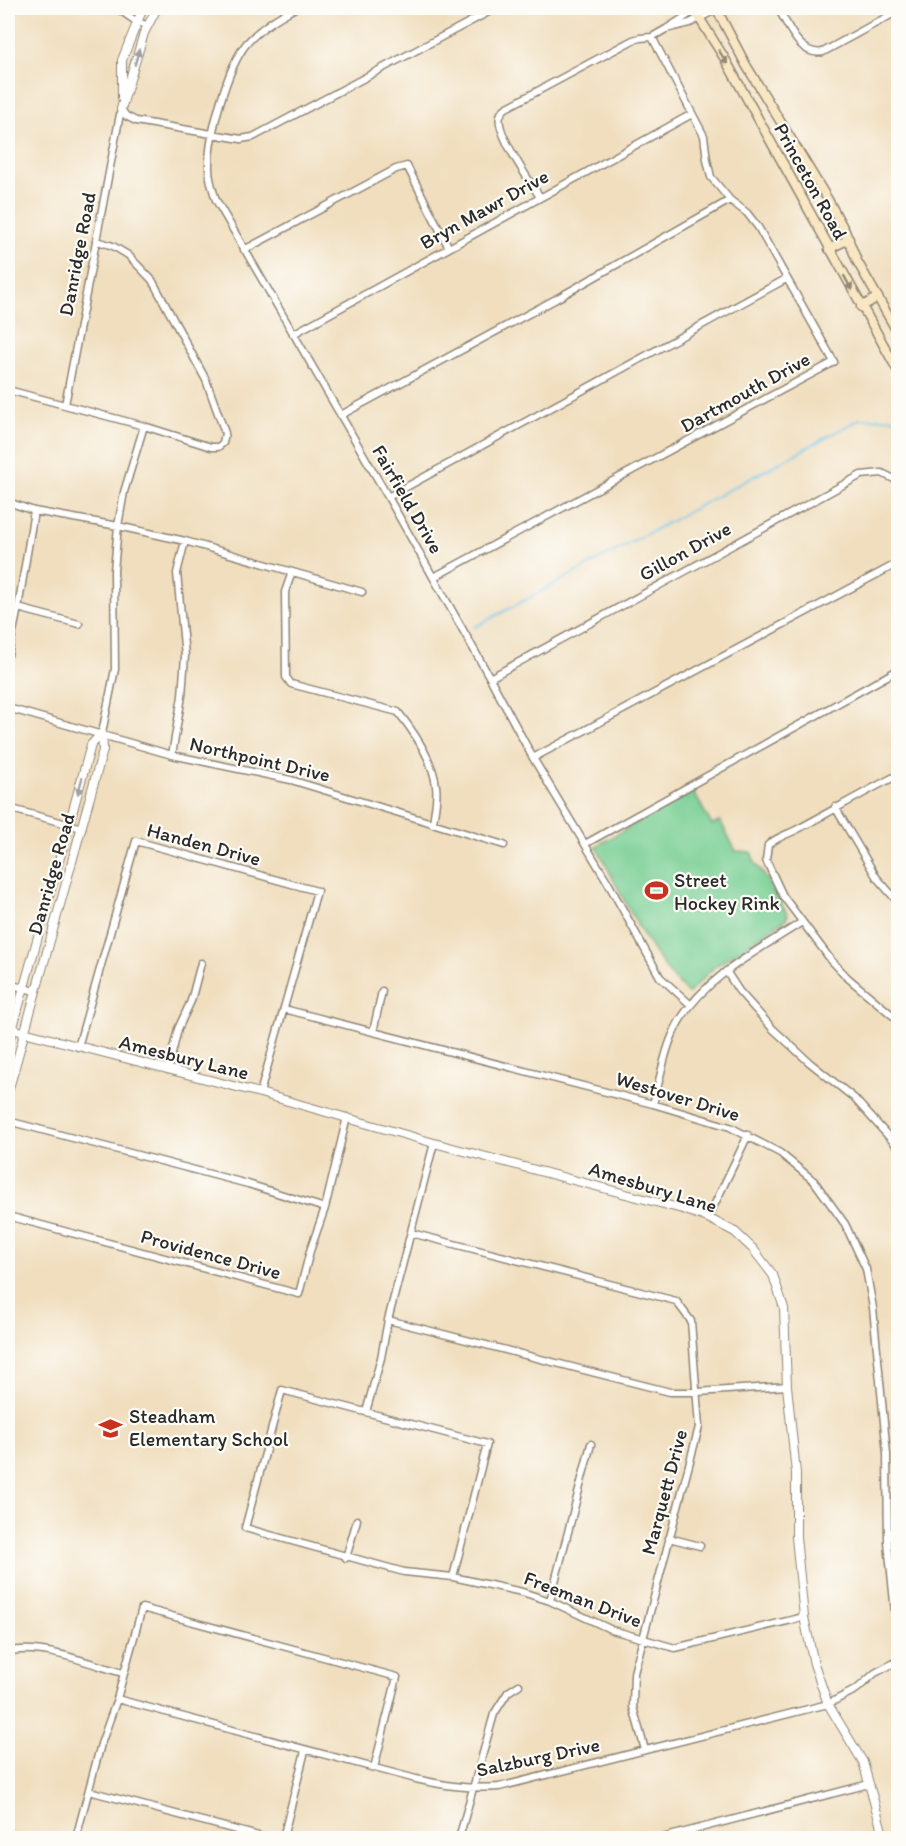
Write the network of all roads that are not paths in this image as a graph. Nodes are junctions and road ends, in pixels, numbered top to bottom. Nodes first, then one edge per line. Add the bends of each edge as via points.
1 (117, 8) edge
2 (143, 8) edge
3 (157, 8) edge
4 (295, 8) edge
5 (496, 8) edge
6 (696, 8) edge
7 (717, 8) edge
8 (778, 8) edge
9 (898, 11) edge
10 (699, 19) junction
11 (136, 22) junction
12 (147, 25) junction
13 (666, 29) junction
14 (652, 37) junction
15 (122, 109) junction
16 (692, 114) junction
17 (213, 135) junction
18 (540, 197) junction
19 (730, 200) junction
20 (849, 238) junction
21 (97, 241) junction
22 (450, 248) junction
23 (830, 249) junction
24 (244, 250) junction
25 (786, 279) junction
26 (878, 297) junction
27 (861, 307) junction
28 (898, 333) edge
29 (293, 334) junction
30 (898, 371) edge
31 (8, 390) edge
32 (65, 405) junction
33 (341, 415) junction
34 (144, 426) junction
35 (898, 481) edge
36 (388, 497) junction
37 (8, 502) edge
38 (34, 511) junction
39 (118, 526) junction
40 (185, 541) junction
41 (898, 563) edge
42 (292, 572) junction
43 (434, 577) junction
44 (362, 592) dead end
45 (18, 608) junction
46 (80, 624) dead end
47 (8, 655) edge
48 (898, 670) edge
49 (490, 678) junction
50 (8, 708) edge
51 (102, 733) junction
52 (172, 755) junction
53 (533, 758) junction
54 (898, 775) edge
55 (8, 807) edge
56 (835, 807) junction
57 (433, 824) junction
58 (69, 825) junction
59 (82, 828) junction
60 (585, 844) junction
61 (504, 845) dead end
62 (898, 902) edge
63 (802, 922) junction
64 (201, 963) dead end
65 (726, 971) junction
66 (8, 984) edge
67 (24, 988) junction
68 (35, 991) junction
69 (382, 991) dead end
70 (691, 1005) junction
71 (284, 1009) junction
72 (898, 1020) edge
73 (12, 1029) junction
74 (24, 1032) junction
75 (373, 1032) junction
76 (8, 1045) edge
77 (78, 1047) junction
78 (168, 1070) junction
79 (8, 1092) edge
80 (260, 1093) junction
81 (653, 1104) junction
82 (347, 1117) junction
83 (8, 1121) edge
84 (748, 1135) junction
85 (434, 1143) junction
86 (898, 1147) edge
87 (325, 1208) junction
88 (8, 1216) edge
89 (708, 1218) junction
90 (411, 1233) junction
91 (388, 1320) junction
92 (787, 1386) junction
93 (698, 1392) junction
94 (366, 1412) junction
95 (591, 1444) dead end
96 (357, 1520) dead end
97 (669, 1538) junction
98 (700, 1546) dead end
99 (346, 1558) junction
100 (898, 1565) edge
101 (890, 1566) junction
102 (453, 1577) junction
103 (549, 1601) junction
104 (804, 1617) junction
105 (898, 1624) edge
106 (642, 1639) junction
107 (8, 1652) edge
108 (898, 1661) edge
109 (123, 1673) junction
110 (519, 1685) dead end
111 (117, 1699) junction
112 (828, 1704) junction
113 (645, 1749) junction
114 (305, 1751) junction
115 (374, 1768) junction
116 (869, 1784) junction
117 (472, 1789) junction
118 (89, 1791) junction
119 (76, 1839) edge
120 (266, 1839) edge
121 (282, 1839) edge
122 (459, 1839) edge
123 (662, 1839) edge
124 (884, 1839) edge

1 - 11 street
2 - 11 street, Danridge Road
3 - 12 street, Danridge Road
4 - 17 street, Fairfield Drive via 258,31 234,61
5 - 17 street via 263,133 240,139
6 - 10 main road, Princeton Road
6 - 13 street
7 - 10 street
7 - 20 main road, Princeton Road
8 - 9 street via 801,45 815,54
10 - 13 street
10 -> 23 main road, Princeton Road
11 - 12 street
11 - 15 street, Danridge Road via 123,60
15 -> 12 street, Danridge Road
13 - 14 street
14 - 16 street, Dartmouth Drive
14 - 18 street via 633,40 502,112 501,130
15 - 17 street via 136,122
15 - 21 street, Danridge Road
16 - 18 street, Bryn Mawr Drive
16 - 19 street, Dartmouth Drive via 705,136 711,177
17 - 24 street, Fairfield Drive via 210,181 216,200
18 - 22 street, Bryn Mawr Drive
19 - 25 street, Dartmouth Drive via 758,227
19 - 33 street
20 - 23 main road
20 - 26 main road, Princeton Road
21 - 32 street, Danridge Road
21 - 34 street via 128,255 152,280 206,380 225,440 221,446 211,447
22 - 24 street via 407,166
22 - 29 street, Bryn Mawr Drive
23 -> 27 main road, Princeton Road
24 - 29 street, Fairfield Drive
25 - 36 street
25 - 43 street, Dartmouth Drive via 834,362
26 - 27 main road
26 - 28 main road, Princeton Road
27 - 30 main road, Princeton Road
29 - 33 street, Fairfield Drive
31 - 32 street
32 - 34 street
33 - 36 street, Fairfield Drive
34 - 39 street, Danridge Road
35 - 49 street, Gillon Drive via 882,473 861,475
36 - 43 street, Fairfield Drive
37 - 38 street
38 - 39 street
38 - 45 street
39 - 40 street
39 - 51 street, Danridge Road via 114,571 115,669
40 - 42 street
40 - 52 street via 177,573 185,656
41 - 53 street
42 - 44 street
42 - 57 street via 285,592 286,677 291,684 398,712 432,766 437,788
43 - 49 street, Fairfield Drive
45 - 46 street
45 - 47 street
48 - 60 street
49 - 53 street, Fairfield Drive
50 - 51 street, Northpoint Drive
51 - 52 street, Northpoint Drive
51 -> 58 street, Danridge Road via 91,745
51 - 59 street, Danridge Road via 103,750
52 - 57 street, Northpoint Drive via 291,780
53 - 60 street, Fairfield Drive
54 - 56 street
55 - 58 street
56 - 62 street via 877,878
56 - 63 street via 768,845 766,860 770,871
57 - 61 street, Northpoint Drive
58 - 59 street
58 - 67 street, Danridge Road
59 - 68 street, Danridge Road
60 - 70 street, Fairfield Drive via 660,977
63 - 65 street
63 - 72 street via 848,978
64 - 78 street
65 - 70 street
65 - 86 street via 773,1029 854,1098
66 - 67 street
67 - 68 street
67 - 73 street, Danridge Road
68 - 74 street, Danridge Road
69 - 75 street
70 - 81 street via 670,1045
71 - 75 street, Westover Drive
71 - 77 street, Handen Drive via 317,891 136,841
71 - 80 street
73 - 74 street, Amesbury Lane
73 - 76 street, Danridge Road
74 - 77 street, Amesbury Lane
74 - 79 street, Danridge Road
75 - 81 street, Westover Drive
77 - 78 street, Amesbury Lane
78 - 80 street, Amesbury Lane
80 - 82 street, Amesbury Lane
81 - 84 street, Westover Drive
82 - 85 street, Amesbury Lane
82 - 87 street, Providence Drive
83 - 87 street
84 - 89 street
84 - 101 street, Westover Drive via 780,1153 814,1181 845,1224 867,1269 887,1454
85 - 89 street, Amesbury Lane
85 - 90 street
87 - 88 street, Providence Drive via 299,1294
89 - 92 street, Amesbury Lane via 735,1232 773,1275 783,1308
90 - 91 street
90 - 93 street, Marquett Drive via 676,1301 691,1321
91 - 93 street via 660,1390
91 - 94 street
92 - 93 street
92 - 104 street, Amesbury Lane
93 - 97 street, Marquett Drive via 699,1427
94 - 99 street, Freeman Drive via 282,1390 245,1528
94 - 102 street via 487,1444
95 - 103 street
96 - 99 street
97 - 98 street
97 - 106 street, Marquett Drive
99 - 102 street, Freeman Drive via 404,1572
100 - 101 street
101 - 105 street, Westover Drive
102 - 103 street, Freeman Drive
103 - 106 street, Freeman Drive via 612,1630
104 - 106 street, Freeman Drive via 675,1648
104 - 112 street, Amesbury Lane
106 - 113 street, Marquett Drive via 634,1673 633,1707
107 - 109 street via 39,1651
108 - 112 street
109 - 111 street
109 - 115 street via 142,1608 397,1677
110 - 117 street via 508,1692 494,1714
111 - 114 street, Salzburg Drive
111 - 118 street
112 - 113 street, Salzburg Drive
112 - 116 street, Amesbury Lane via 863,1762
113 - 117 street, Salzburg Drive via 499,1787
114 - 115 street, Salzburg Drive
114 - 121 street
115 - 117 street, Salzburg Drive
116 - 123 street
116 - 124 street, Amesbury Lane
117 - 122 street
118 - 119 street
118 - 120 street

